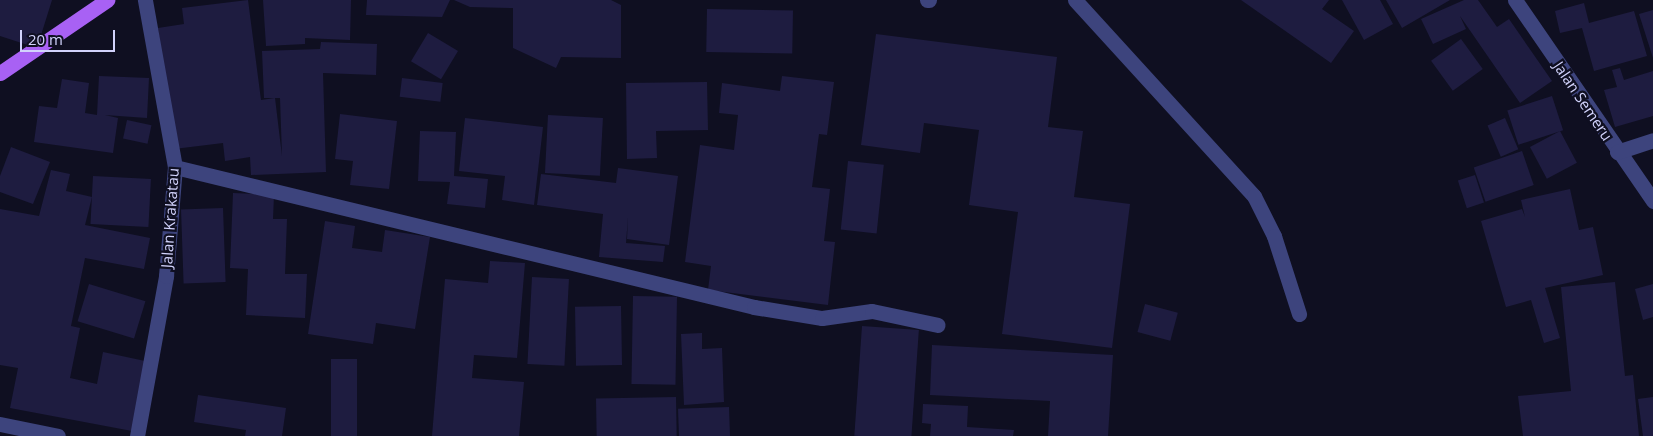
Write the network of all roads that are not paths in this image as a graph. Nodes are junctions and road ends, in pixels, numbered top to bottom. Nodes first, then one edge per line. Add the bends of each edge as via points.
1 (107, 0) edge
2 (145, 0) edge
3 (1075, 0) edge
4 (1516, 0) edge
5 (0, 73) edge
6 (1653, 140) edge
7 (1617, 152) junction
8 (176, 167) junction
9 (1653, 201) edge
10 (1299, 314) dead end
11 (938, 325) dead end
12 (0, 424) edge
13 (58, 436) edge
14 (137, 436) edge

1 - 5 main road
2 - 8 street, Jalan Krakatau
3 - 10 street via 1254,196 1274,236
4 - 7 street, Jalan Semeru
6 - 7 street
7 - 9 street, Jalan Semeru
8 - 11 street via 754,307 822,318 872,311
8 - 14 street, Jalan Krakatau via 166,276
12 - 13 street

